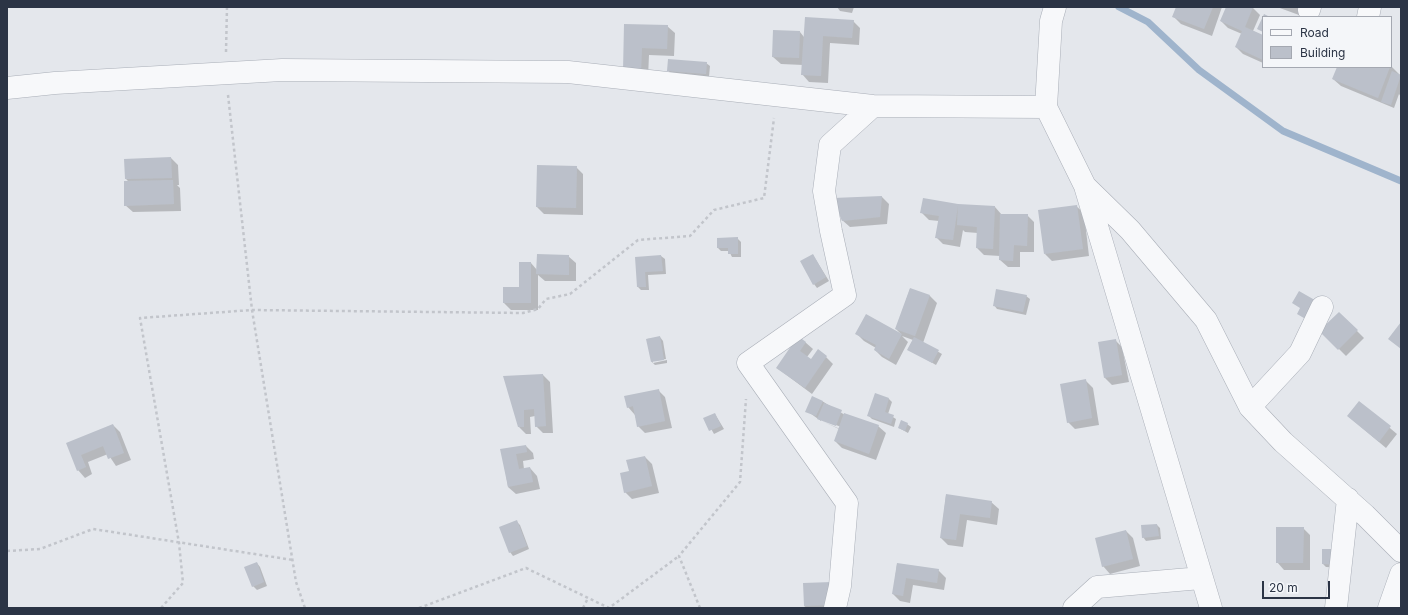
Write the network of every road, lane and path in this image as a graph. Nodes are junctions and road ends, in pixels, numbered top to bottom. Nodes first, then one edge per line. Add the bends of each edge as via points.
1 (227, 7) edge
2 (1055, 7) edge
3 (225, 73) junction
4 (7, 88) edge
5 (777, 95) junction
6 (873, 106) junction
7 (1046, 107) junction
8 (1084, 186) junction
9 (1322, 307) dead end
10 (252, 310) junction
11 (748, 363) junction
12 (1250, 407) junction
13 (1348, 500) junction
14 (179, 543) junction
15 (7, 551) edge
16 (1401, 551) edge
17 (679, 556) junction
18 (293, 560) junction
19 (1401, 574) edge
20 (1202, 578) junction
21 (588, 598) junction
22 (161, 608) edge
23 (304, 608) edge
24 (419, 608) edge
25 (583, 608) edge
26 (700, 608) edge
27 (836, 608) edge
28 (1074, 608) edge
29 (1211, 608) edge
30 (1336, 608) edge
31 (1389, 608) edge

1 - 3 path
2 - 7 street via 1051,21
3 - 4 street
3 - 5 street via 282,70 568,72
3 - 10 path
5 - 6 street
5 - 10 path via 764,198 714,210 690,236 638,240 570,294 546,299 538,309 523,313
6 - 7 street
6 - 11 street via 830,145 824,191 845,295
7 - 8 street
8 - 12 street via 1130,230 1206,320
8 - 20 street
9 - 12 street via 1300,353
10 - 14 path via 140,318
10 - 18 path
11 - 17 path via 740,482
11 - 27 street via 847,503
12 - 13 street via 1283,442
13 - 16 street
13 - 30 street
14 - 15 path via 94,529 40,549
14 - 18 path
14 - 22 path via 183,583
17 - 21 path via 609,608
17 - 26 path
18 - 23 path
19 - 31 street
20 - 28 street via 1097,587
20 - 29 street
21 - 24 path via 526,568
21 - 25 path

